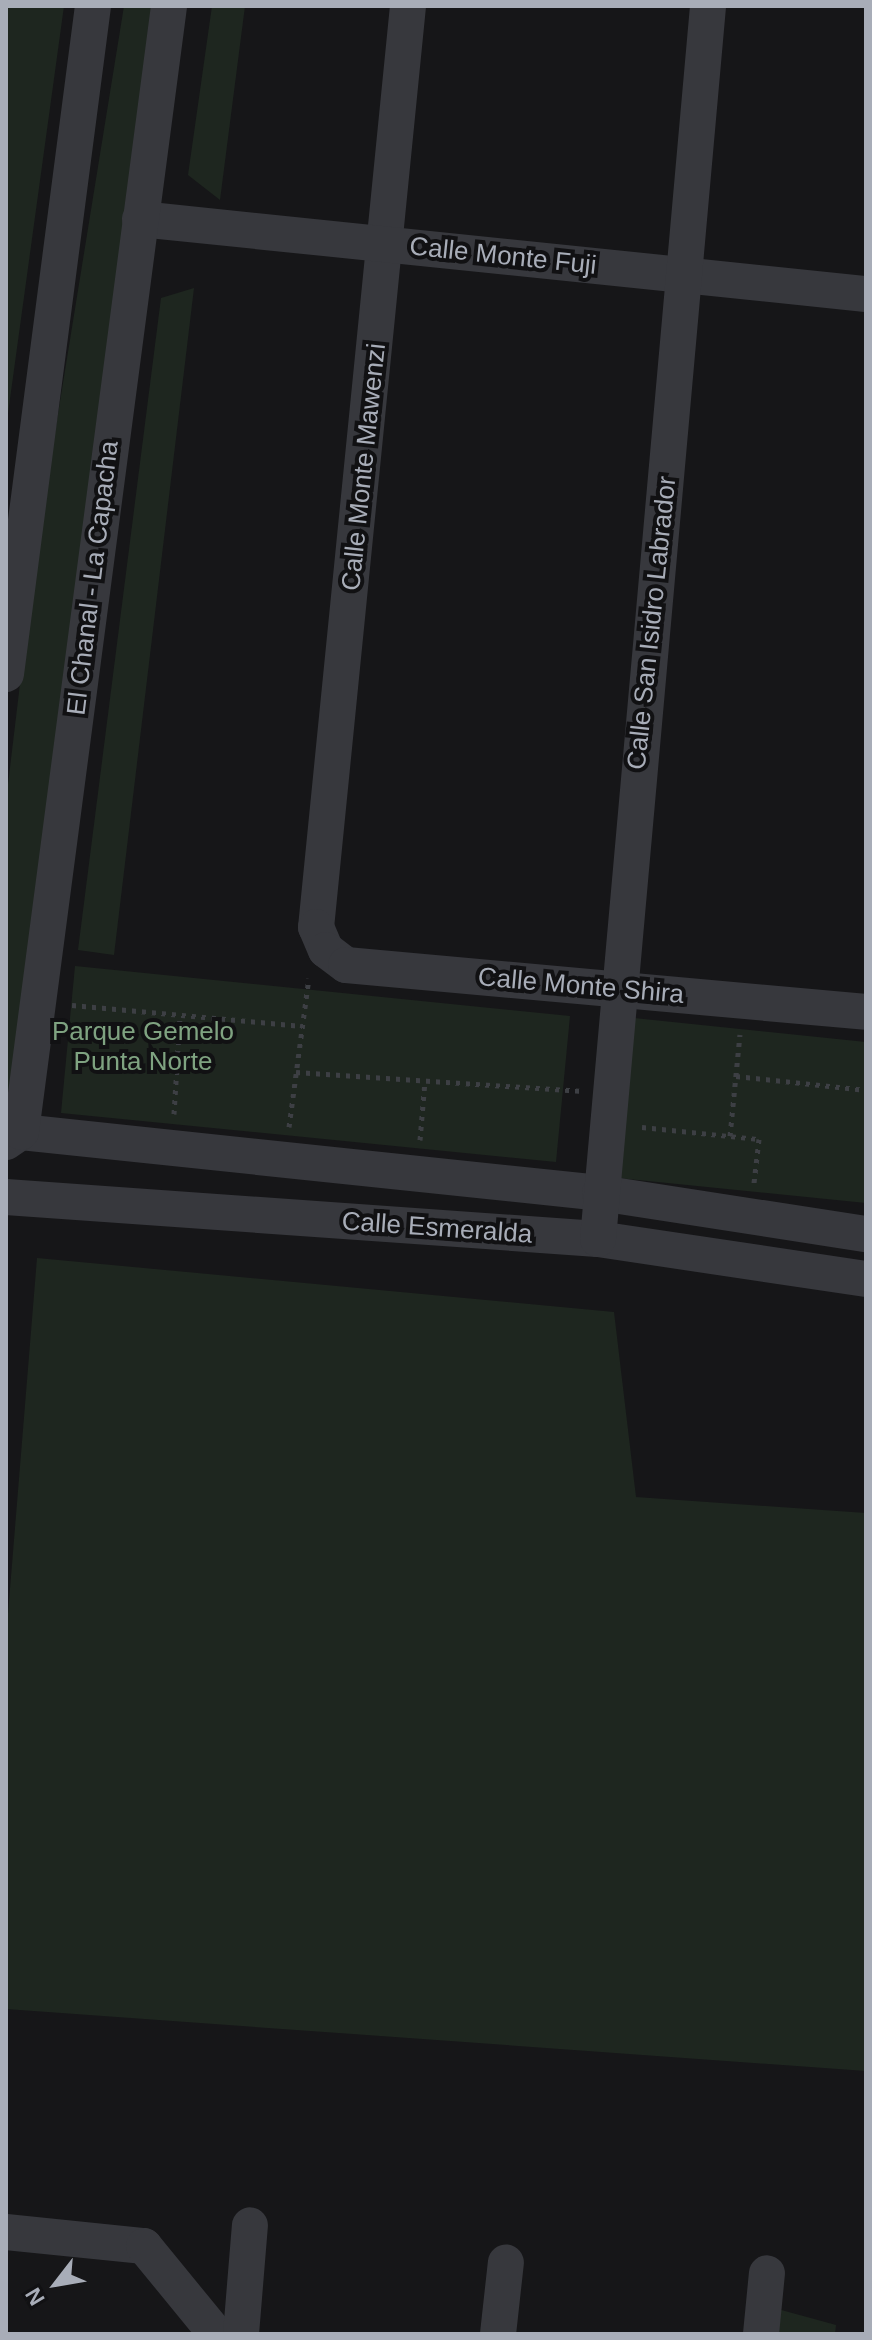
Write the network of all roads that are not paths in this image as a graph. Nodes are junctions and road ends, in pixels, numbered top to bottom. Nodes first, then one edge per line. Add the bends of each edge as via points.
1 (93, 6) edge
2 (169, 6) edge
3 (408, 6) edge
4 (708, 6) edge
5 (140, 219) junction
6 (387, 244) junction
7 (686, 275) junction
8 (866, 294) edge
9 (8, 627) edge
10 (6, 674) edge
11 (316, 927) joint
12 (617, 990) junction
13 (866, 1012) edge
14 (13, 1137) edge
15 (600, 1193) junction
16 (6, 1197) edge
17 (866, 1234) edge
18 (598, 1239) junction
19 (866, 1279) edge
20 (250, 2225) dead end
21 (6, 2232) edge
22 (506, 2262) dead end
23 (767, 2273) dead end
24 (216, 2334) edge
25 (241, 2334) edge
26 (498, 2334) edge
27 (761, 2334) edge

1 - 9 street
2 - 5 street, El Chanal - La Capacha
3 - 6 street, Calle Monte Mawenzi
4 - 7 street, Calle San Isidro Labrador
5 - 6 street, Calle Monte Fuji
5 - 14 street, El Chanal - La Capacha via 38,1002
6 - 7 street, Calle Monte Fuji
6 - 11 street, Calle Monte Mawenzi
7 - 8 street, Calle Monte Fuji
7 - 12 street, Calle San Isidro Labrador
9 - 10 street
11 - 12 street, Calle Monte Shira via 326,950 346,965
12 - 13 street, Calle Monte Shira
12 - 15 street, Calle San Isidro Labrador
14 - 15 street, Calle Esmeralda via 171,1147
15 - 17 street, Calle Esmeralda
15 - 18 street, Calle San Isidro Labrador
16 - 18 street, Calle Esmeralda
18 - 19 street, Calle Esmeralda
20 - 25 street
21 - 24 street via 144,2246
22 - 26 street
23 - 27 street

